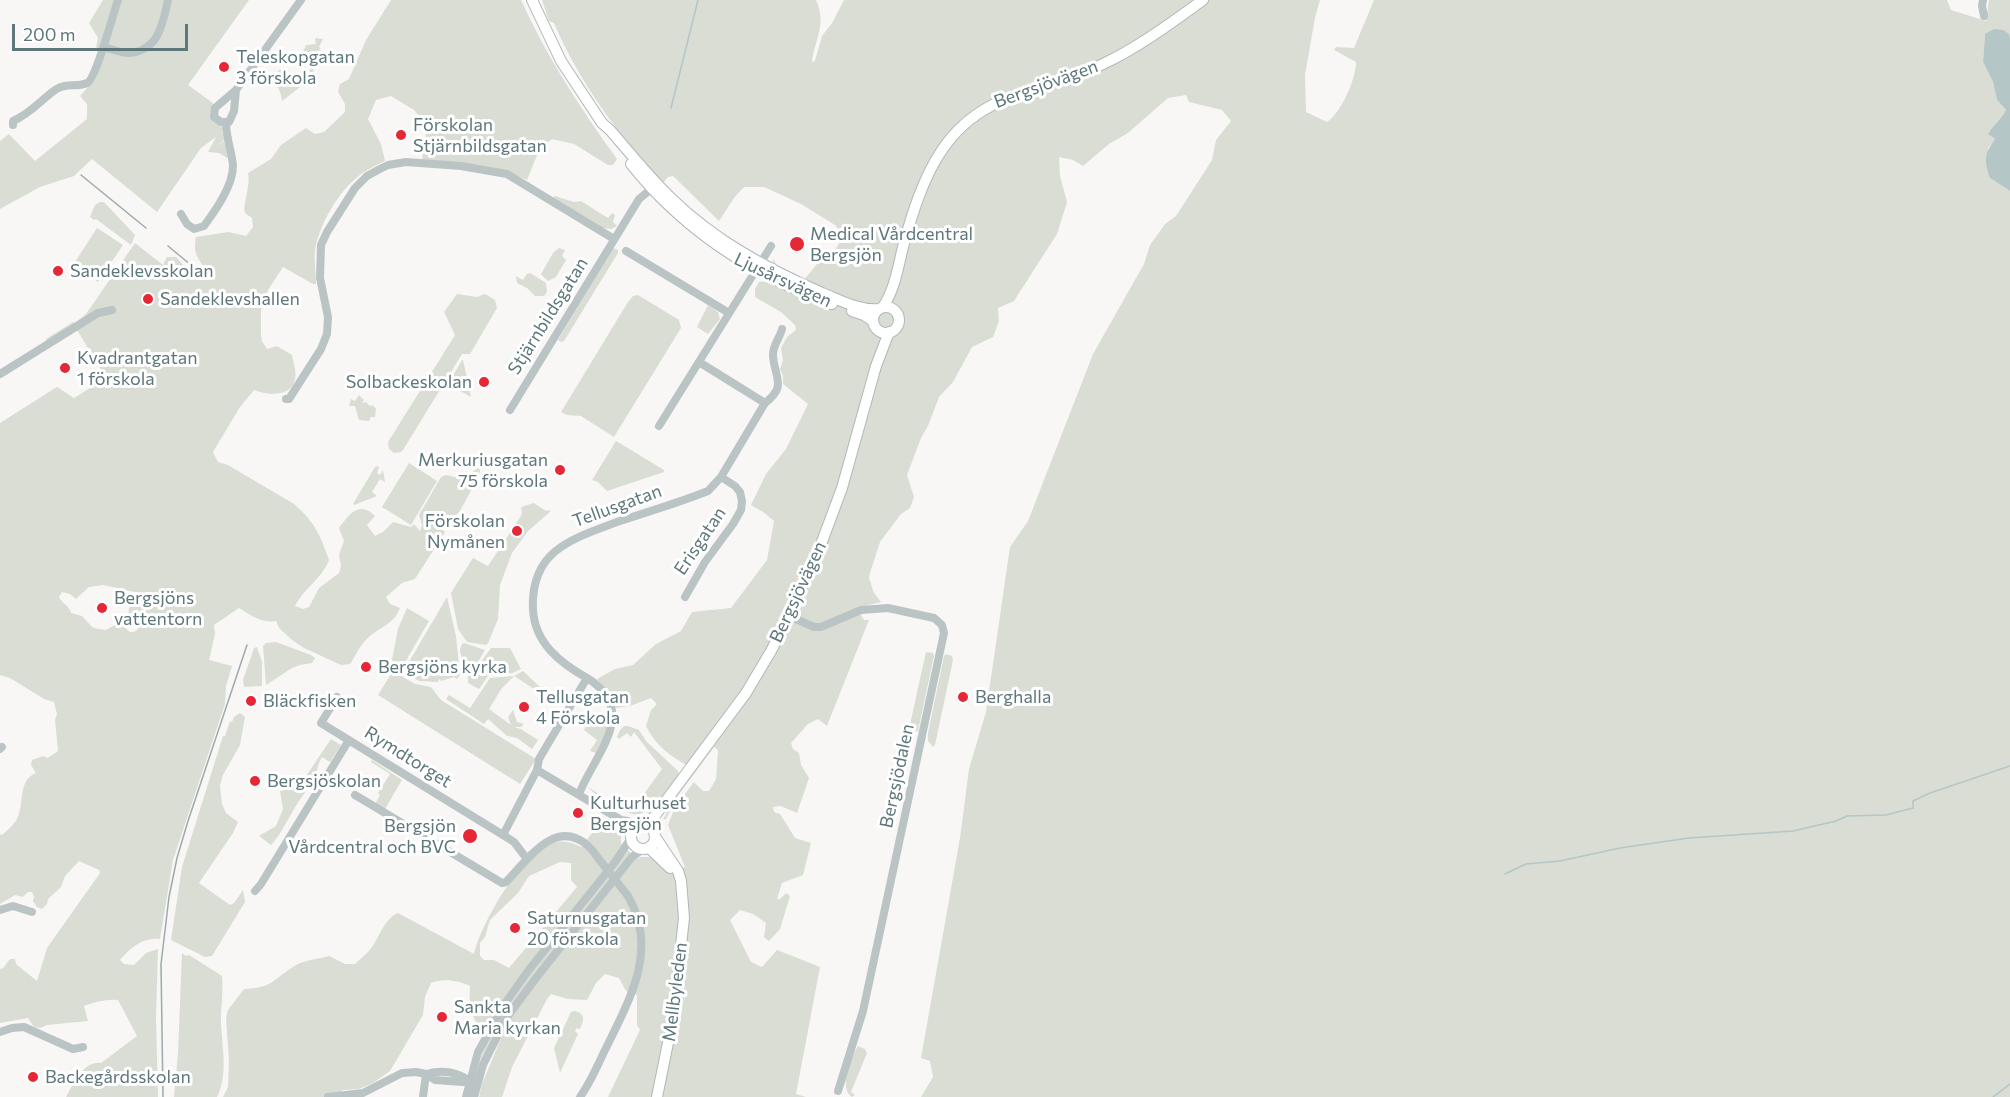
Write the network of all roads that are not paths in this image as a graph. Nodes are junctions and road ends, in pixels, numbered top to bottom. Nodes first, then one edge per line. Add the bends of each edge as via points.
1 (118, 0) edge
2 (168, 0) edge
3 (301, 0) edge
4 (531, 0) edge
5 (1203, 0) edge
6 (1983, 0) edge
7 (1984, 16) dead end
8 (103, 47) junction
9 (236, 90) junction
10 (226, 123) junction
11 (13, 125) dead end
12 (654, 186) junction
13 (182, 213) dead end
14 (614, 239) junction
15 (771, 246) dead end
16 (626, 251) dead end
17 (898, 266) junction
18 (758, 267) junction
19 (881, 308) junction
20 (112, 310) dead end
21 (896, 311) junction
22 (729, 313) junction
23 (875, 325) junction
24 (782, 329) dead end
25 (889, 332) junction
26 (699, 362) junction
27 (876, 366) junction
28 (0, 374) edge
29 (286, 399) dead end
30 (765, 403) junction
31 (510, 410) dead end
32 (659, 426) dead end
33 (721, 477) junction
34 (685, 597) dead end
35 (789, 616) junction
36 (587, 678) junction
37 (337, 697) dead end
38 (350, 740) junction
39 (537, 770) junction
40 (579, 794) junction
41 (671, 794) junction
42 (355, 795) dead end
43 (636, 831) junction
44 (503, 835) junction
45 (655, 836) junction
46 (646, 849) junction
47 (527, 859) junction
48 (680, 887) junction
49 (255, 891) dead end
50 (0, 910) edge
51 (32, 912) dead end
52 (0, 1032) edge
53 (83, 1047) dead end
54 (475, 1061) junction
55 (426, 1074) junction
56 (456, 1078) junction
57 (474, 1083) junction
58 (838, 1090) dead end
59 (328, 1097) edge
60 (423, 1097) edge
61 (466, 1097) edge
62 (474, 1097) edge
63 (580, 1097) edge
64 (657, 1097) edge

1 - 8 street
2 - 8 street via 158,34 146,48 127,53
3 - 9 street
4 - 12 main road, Ljusårsvägen via 561,61 602,123
5 - 17 main road, Bergsjövägen via 1118,57 1002,99 967,121 942,150 929,175
6 - 7 street
8 - 11 street via 88,83 60,87 13,121
9 - 10 street via 232,117
9 - 10 street via 213,113
10 - 13 street via 233,165 225,194 204,226 190,227
12 - 14 street, Stjärnbildsgatan via 639,200
12 - 18 main road, Ljusårsvägen via 699,234 731,256
14 - 29 street via 507,174 461,166 406,162 388,165 355,188 323,241 319,270 328,316 327,334
14 - 31 street, Stjärnbildsgatan
15 - 18 street
16 - 22 street
17 - 19 main road, Bergsjövägen
17 - 21 main road, Bergsjövägen
18 - 19 main road, Ljusårsvägen via 837,299 865,308
18 - 22 street
18 - 23 main road, Ljusårsvägen via 804,293 864,315
19 - 21 main road
19 - 23 main road, Bergsjövägen via 874,314
20 - 28 street via 98,313
21 - 25 main road, Bergsjövägen via 898,325
22 - 26 street
23 - 25 main road via 882,332
23 - 27 main road, Bergsjövägen
24 - 30 street, Tellusgatan via 773,355 778,389
25 - 27 main road, Bergsjövägen
26 - 30 street
26 - 32 street
27 - 35 main road, Bergsjövägen via 842,488
30 - 33 street, Tellusgatan
33 - 34 street, Erisgatan via 740,492 741,510
33 - 36 street, Tellusgatan via 704,493 581,534 556,549 543,566 533,601 537,629 563,664
35 - 41 main road, Bergsjövägen via 754,682
35 - 58 street, Bergsjödalen via 821,627 861,610 888,608 934,618 944,633 863,1011
36 - 39 street via 539,759
36 - 40 street, Tellusgatan via 609,702 612,721 609,738
37 - 38 street, Rymdtorget via 321,723
38 - 44 street, Rymdtorget
38 - 49 street
39 - 40 street
39 - 44 street
40 - 43 street via 628,821
41 - 43 main road, Bergsjövägen via 654,817
41 - 45 main road, Bergsjövägen
42 - 47 street via 499,882 506,882
43 - 45 main road via 651,828
43 - 46 main road via 634,845
43 - 54 street, Bergsjövägen via 514,991
44 - 47 street, Rymdtorget
45 - 46 main road, Bergsjövägen via 654,844
45 - 48 main road, Mellbyleden via 675,865
46 - 48 main road, Mellbyleden via 666,863
46 - 57 street, Bergsjövägen via 632,857 513,1008
47 - 63 street, bridge via 551,839 576,838 586,844 628,896 636,915 640,942 636,985
48 - 64 main road, Mellbyleden via 684,918 679,975
50 - 51 street via 13,906
52 - 53 street via 24,1027 73,1049
54 - 56 street
54 - 57 street, Bergsjövägen
55 - 56 street via 437,1071
55 - 59 street via 402,1073 363,1093
55 - 60 street
56 - 57 street
56 - 61 street
57 - 61 street, Bergsjövägen
57 - 62 street, Bergsjövägen

